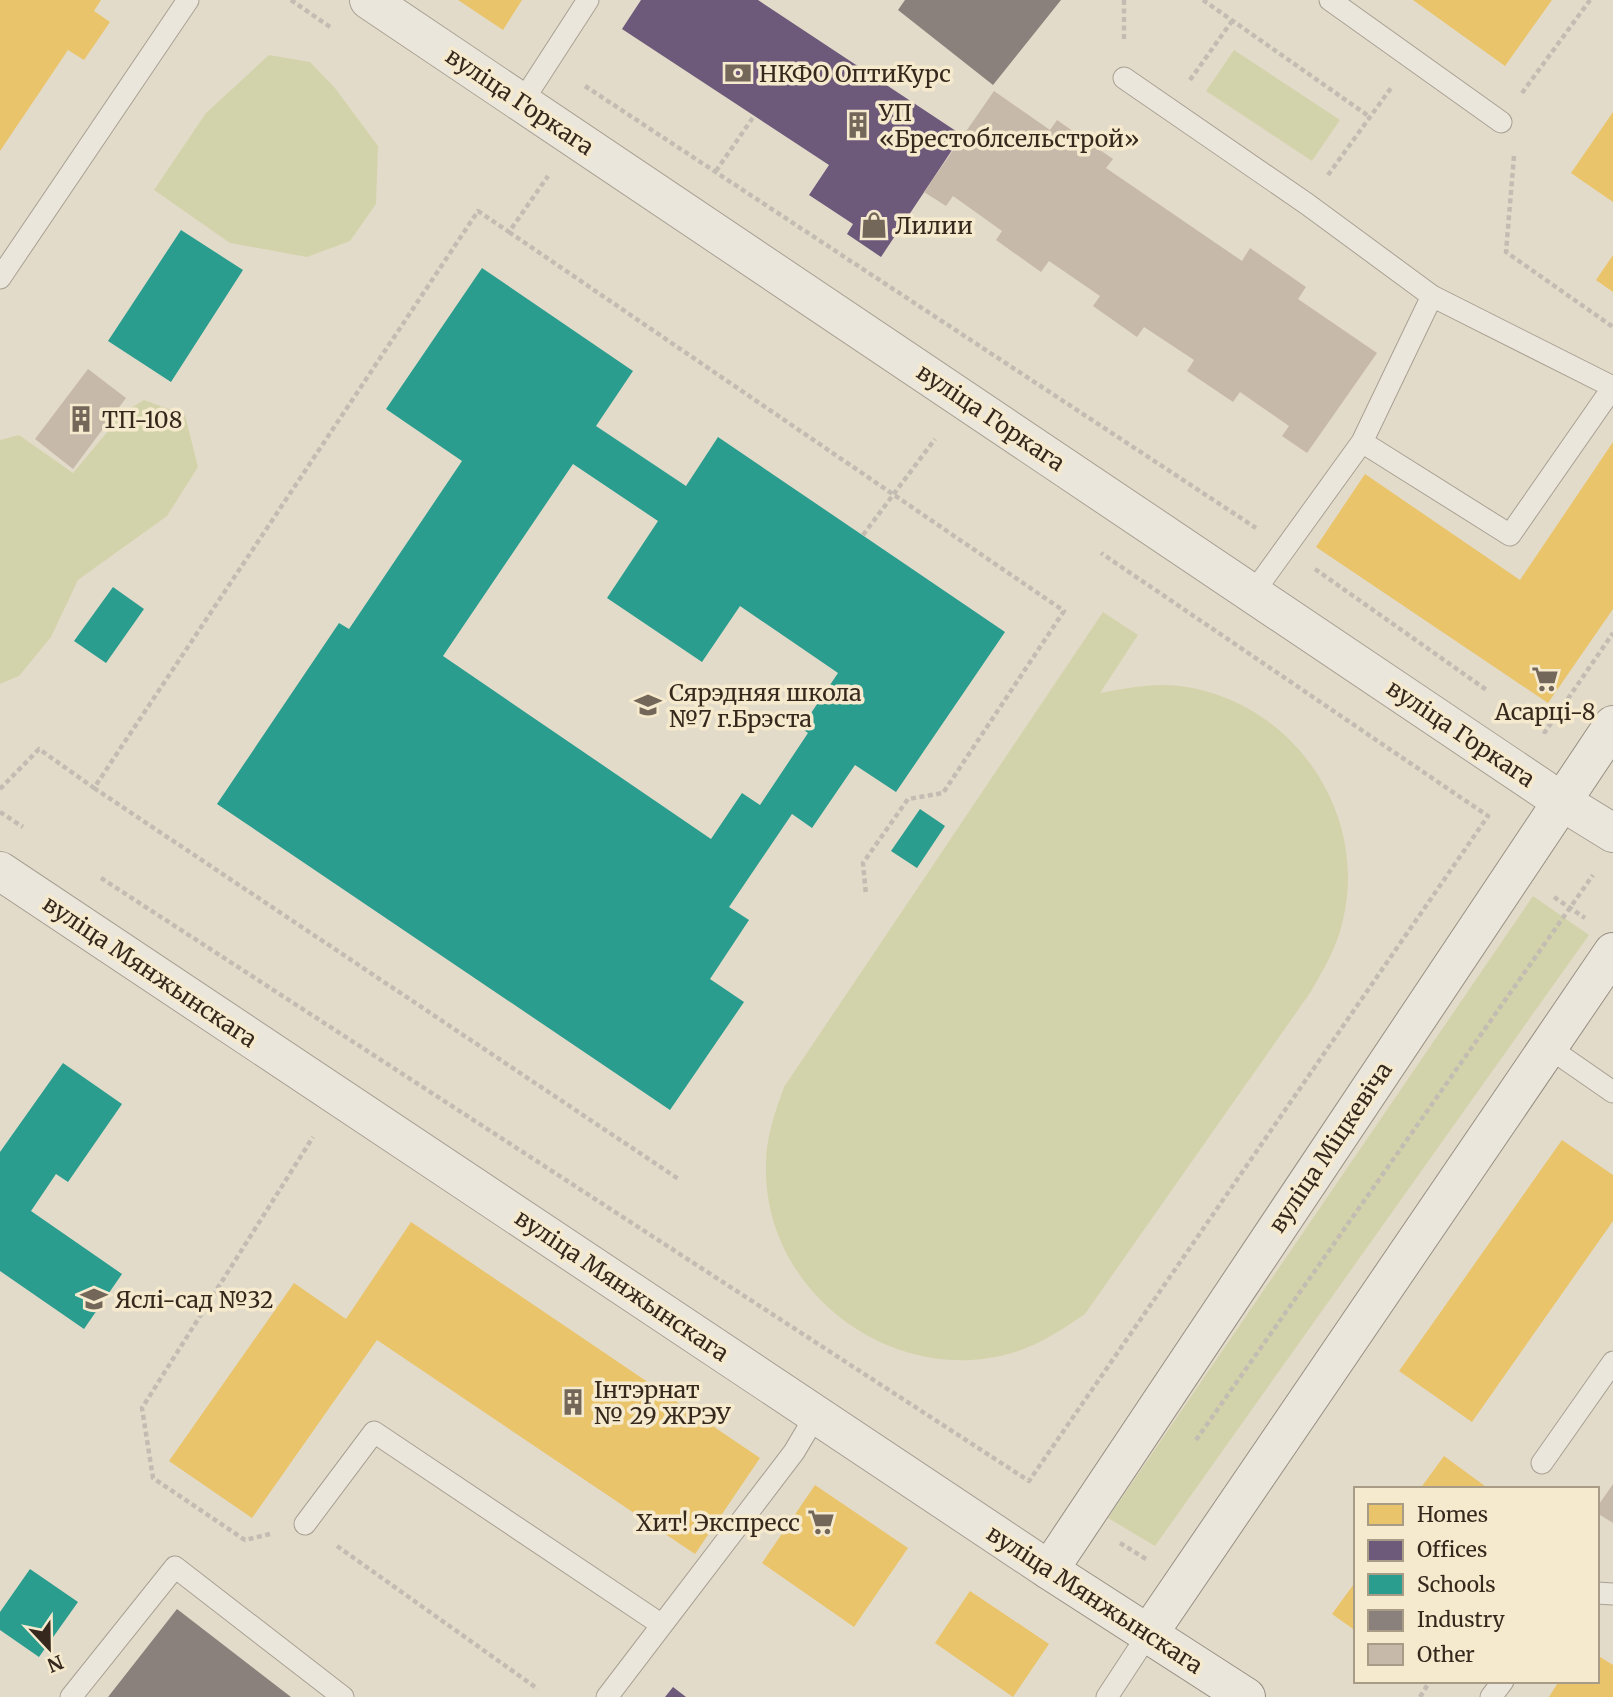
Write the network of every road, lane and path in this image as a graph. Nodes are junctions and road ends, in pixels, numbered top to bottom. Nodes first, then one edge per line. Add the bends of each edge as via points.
1 (188, 0) edge
2 (369, 0) edge
3 (588, 0) edge
4 (1203, 0) edge
5 (1330, 0) edge
6 (1590, 0) edge
7 (1233, 21) junction
8 (1412, 59) junction
9 (1124, 78) dead end
10 (531, 87) junction
11 (1518, 98) dead end
12 (1169, 110) junction
13 (754, 116) dead end
14 (1370, 117) junction
15 (1502, 122) dead end
16 (1514, 149) dead end
17 (716, 171) junction
18 (549, 175) dead end
19 (1307, 204) junction
20 (509, 232) junction
21 (0, 278) edge
22 (1432, 296) junction
23 (1613, 327) edge
24 (1613, 387) edge
25 (934, 439) dead end
26 (1362, 442) junction
27 (893, 494) junction
28 (863, 535) dead end
29 (1285, 548) junction
30 (1252, 593) junction
31 (1613, 633) edge
32 (1489, 692) dead end
33 (1534, 724) dead end
34 (1613, 724) edge
35 (94, 788) junction
36 (0, 789) edge
37 (1561, 801) junction
38 (0, 812) edge
39 (1488, 816) dead end
40 (23, 827) dead end
41 (1606, 850) edge
42 (0, 871) edge
43 (92, 872) dead end
44 (1549, 894) dead end
45 (866, 895) dead end
46 (1570, 908) junction
47 (1588, 920) dead end
48 (1613, 952) edge
49 (1548, 1047) junction
50 (1613, 1092) edge
51 (313, 1136) dead end
52 (680, 1180) dead end
53 (1613, 1362) edge
54 (816, 1415) junction
55 (1195, 1442) dead end
56 (1542, 1464) dead end
57 (305, 1524) junction
58 (1049, 1570) junction
59 (662, 1625) junction
60 (1149, 1633) junction
61 (538, 1689) dead end
62 (71, 1697) edge
63 (343, 1697) edge
64 (607, 1697) edge
65 (1107, 1697) edge
66 (1246, 1697) edge

1 - 21 lane
2 - 10 street, вуліца Горкага
3 - 10 lane
4 - 7 path
5 - 8 lane
6 - 11 path
7 - 12 path
7 - 14 path
8 - 14 path
8 - 15 lane
9 - 12 lane
10 - 17 path via 591,88
10 - 30 street, вуліца Горкага
12 - 19 lane
13 - 17 path
14 - 19 path
16 - 23 path via 1506,252
17 - 29 path
18 - 20 path
19 - 22 lane
20 - 27 path
20 - 35 path via 478,211
22 - 24 lane
22 - 26 lane
24 - 26 lane via 1510,535
25 - 27 path
26 - 29 lane
27 - 28 path
27 - 45 path via 1064,611 943,793 908,799 863,863
29 - 30 lane
29 - 32 path
30 - 37 street, вуліца Горкага
31 - 33 path via 1545,732
34 - 37 street, вуліца Міцкевіча
35 - 36 path via 39,749
35 - 52 path
37 - 41 street, вуліца Горкага
37 - 58 street, вуліца Міцкевіча
38 - 40 path
39 - 43 path via 1029,1481
41 - 46 path
42 - 54 street, вуліца Мянжынскага
44 - 46 path
46 - 47 path
46 - 55 path
48 - 49 street
49 - 50 lane
49 - 60 street
51 - 57 path via 142,1408 153,1478 245,1540
53 - 56 lane
54 - 58 street, вуліца Мянжынскага
54 - 59 lane via 794,1452
57 - 59 lane via 374,1432
57 - 61 path
58 - 60 street, вуліца Мянжынскага
59 - 64 lane
60 - 65 lane
60 - 66 street, вуліца Мянжынскага
62 - 63 lane via 176,1567

